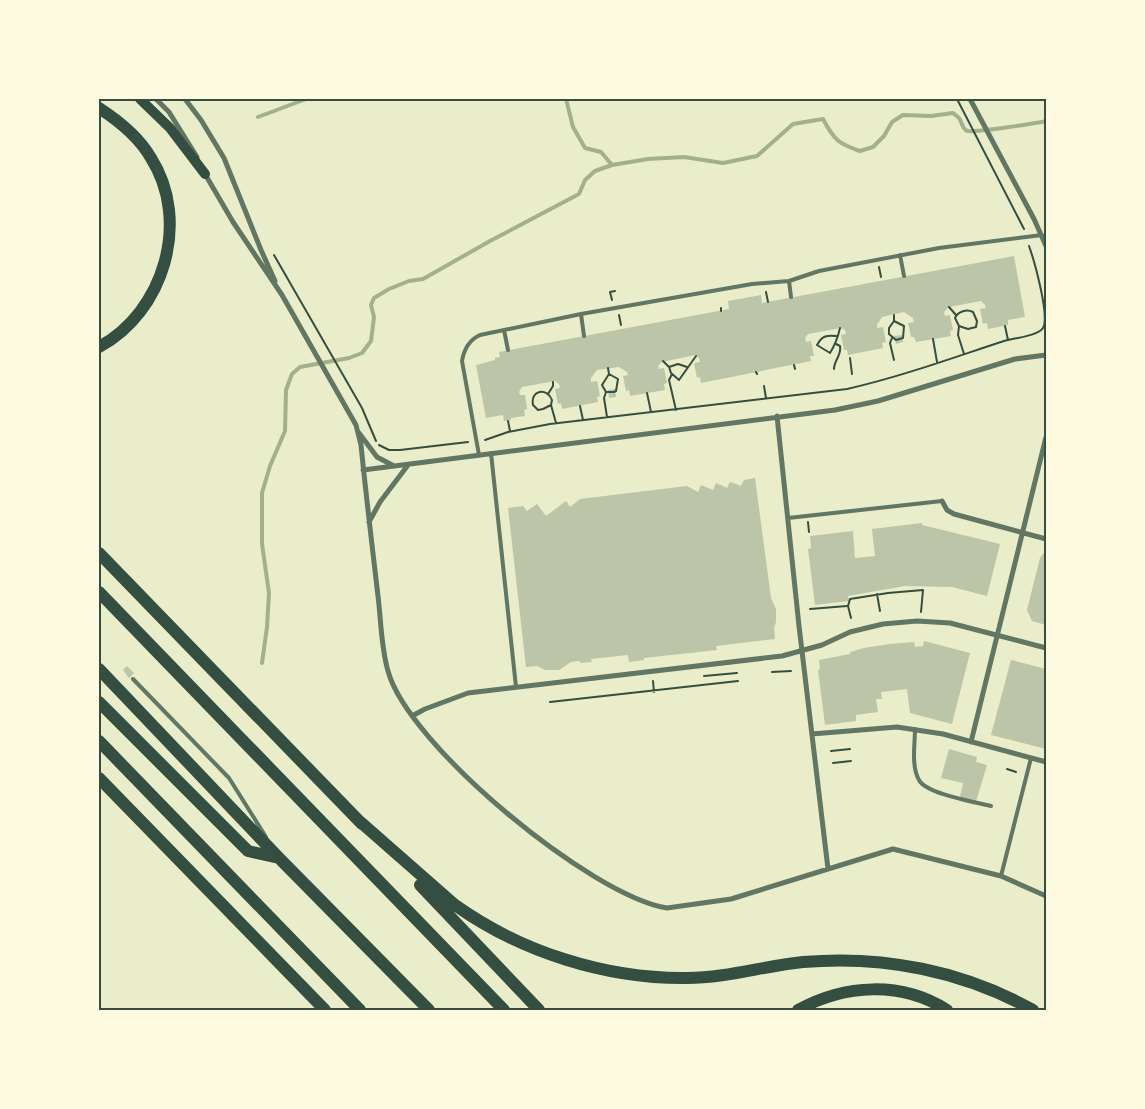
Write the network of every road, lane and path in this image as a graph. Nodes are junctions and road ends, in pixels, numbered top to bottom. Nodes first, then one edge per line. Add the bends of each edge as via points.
1 (140, 99) edge
2 (156, 99) edge
3 (185, 99) edge
4 (957, 99) edge
5 (970, 99) edge
6 (99, 108) edge
7 (205, 174) junction
8 (1021, 223) dead end
9 (1042, 235) junction
10 (1046, 246) edge
11 (900, 255) junction
12 (1033, 257) dead end
13 (904, 276) dead end
14 (789, 282) junction
15 (615, 292) dead end
16 (766, 292) dead end
17 (282, 295) junction
18 (791, 297) dead end
19 (298, 299) dead end
20 (612, 302) dead end
21 (768, 302) dead end
22 (949, 307) dead end
23 (581, 314) junction
24 (894, 314) dead end
25 (956, 315) junction
26 (894, 321) junction
27 (959, 326) junction
28 (1005, 326) dead end
29 (840, 328) dead end
30 (504, 330) junction
31 (821, 332) dead end
32 (584, 336) dead end
33 (836, 336) junction
34 (822, 338) junction
35 (892, 338) junction
36 (933, 339) dead end
37 (1008, 340) junction
38 (836, 344) junction
39 (99, 347) edge
40 (508, 350) dead end
41 (964, 354) junction
42 (1046, 355) edge
43 (696, 356) dead end
44 (850, 358) dead end
45 (894, 360) dead end
46 (663, 361) dead end
47 (937, 363) junction
48 (794, 365) dead end
49 (670, 367) junction
50 (608, 368) dead end
51 (688, 368) junction
52 (834, 368) dead end
53 (794, 369) dead end
54 (608, 374) junction
55 (672, 374) junction
56 (852, 374) dead end
57 (553, 382) dead end
58 (764, 386) dead end
59 (606, 392) junction
60 (647, 393) dead end
61 (548, 394) junction
62 (766, 399) junction
63 (551, 404) junction
64 (580, 406) dead end
65 (676, 410) junction
66 (651, 412) junction
67 (777, 416) junction
68 (607, 417) junction
69 (583, 420) junction
70 (508, 421) dead end
71 (556, 423) junction
72 (510, 431) junction
73 (359, 432) junction
74 (1046, 437) edge
75 (490, 439) dead end
76 (466, 442) dead end
77 (492, 453) junction
78 (479, 455) junction
79 (408, 464) junction
80 (394, 466) junction
81 (363, 470) junction
82 (942, 501) joint
83 (788, 518) junction
84 (369, 522) junction
85 (1022, 533) junction
86 (1046, 539) edge
87 (99, 552) edge
88 (99, 592) edge
89 (877, 594) junction
90 (848, 606) junction
91 (810, 609) dead end
92 (880, 611) dead end
93 (921, 612) dead end
94 (851, 618) dead end
95 (997, 635) junction
96 (1046, 648) edge
97 (802, 650) junction
98 (99, 669) edge
99 (792, 671) dead end
100 (772, 672) dead end
101 (737, 673) dead end
102 (704, 676) dead end
103 (133, 679) dead end
104 (653, 681) dead end
105 (738, 681) dead end
106 (516, 687) junction
107 (654, 691) junction
108 (99, 702) edge
109 (550, 702) dead end
110 (412, 716) junction
111 (915, 729) junction
112 (812, 734) junction
113 (99, 741) edge
114 (971, 742) junction
115 (850, 749) dead end
116 (831, 751) dead end
117 (1031, 758) junction
118 (851, 761) dead end
119 (1046, 762) edge
120 (833, 763) dead end
121 (1007, 769) dead end
122 (1016, 772) dead end
123 (99, 778) edge
124 (991, 806) dead end
125 (357, 819) junction
126 (279, 858) junction
127 (828, 869) junction
128 (1001, 876) junction
129 (1046, 896) edge
130 (325, 1010) edge
131 (360, 1010) edge
132 (429, 1010) edge
133 (504, 1010) edge
134 (539, 1010) edge
135 (798, 1010) edge
136 (947, 1010) edge
137 (1033, 1010) edge

1 - 7 main road via 170,128
2 - 7 street via 169,112
3 - 17 street via 224,158
4 - 8 path
5 - 9 street
6 - 39 highway via 130,133 152,158 166,192 170,230 164,266 155,289 134,320
7 - 17 street
9 - 10 street
9 - 11 lane
11 - 13 lane
11 - 14 lane via 819,271
12 - 37 path via 1043,302 1044,324 1037,333
14 - 18 lane
14 - 23 lane via 752,284
15 - 20 path via 610,292
16 - 21 path
17 - 73 street
19 - 76 path via 362,408 376,441 387,449 400,450
22 - 25 path
23 - 30 lane
23 - 32 lane
24 - 26 path
25 - 27 path
25 - 27 path via 970,311 977,318 974,328
26 - 35 path via 888,330
26 - 35 path via 904,326 903,338
27 - 41 path via 958,335
28 - 37 path
29 - 33 path
30 - 40 lane
30 - 78 lane via 475,337 463,356
31 - 34 path
33 - 34 path
33 - 38 path
34 - 38 path via 817,345 830,353
35 - 45 path
36 - 47 path
37 - 41 path
38 - 52 path via 841,352
41 - 47 path
42 - 67 street via 1015,359 878,401
43 - 51 path
44 - 56 path
46 - 49 path
47 - 62 path via 847,389
48 - 53 path
49 - 51 path via 680,364
49 - 55 path
50 - 54 path
51 - 55 path via 679,380
54 - 59 path via 602,385
54 - 59 path via 618,379 615,392
55 - 65 path via 670,380
57 - 61 path
58 - 62 path
59 - 68 path
60 - 66 path
61 - 63 path via 552,398
61 - 63 path via 543,391 536,393 533,403 539,410
62 - 65 path
63 - 71 path
64 - 69 path
65 - 66 path
66 - 68 path
67 - 77 street
67 - 83 street
68 - 69 path
69 - 71 path
70 - 72 path
71 - 72 path
72 - 75 path
73 - 80 street via 378,458
73 - 81 street
74 - 85 street
77 - 78 street
77 - 106 lane
78 - 79 street
79 - 80 street
79 - 84 street
80 - 81 street
81 - 84 street
82 - 83 lane
82 - 85 street via 954,514
83 - 97 street
84 - 110 street via 388,672
85 - 86 street
85 - 95 street
87 - 125 highway
88 - 133 highway
89 - 90 path via 850,599
89 - 92 path
89 - 93 path via 923,590
90 - 91 path
90 - 94 path
95 - 96 street
95 - 97 street via 950,623 917,621 883,624 850,632
95 - 114 street
97 - 106 street via 770,658
97 - 112 street
98 - 126 highway
99 - 100 path
101 - 102 path
103 - 126 lane via 229,778
104 - 107 path
105 - 107 path
106 - 110 street via 468,693
107 - 109 path
108 - 126 highway via 248,850
110 - 127 street via 442,752 515,821 587,872 639,900 667,908 698,905 731,899
111 - 112 street via 897,727
111 - 114 street
111 - 124 lane via 916,773 922,785
112 - 127 street
113 - 131 highway
114 - 117 street
115 - 116 path
117 - 119 street
117 - 128 lane
118 - 120 path
121 - 122 path
123 - 130 highway
125 - 134 highway
125 - 137 highway via 472,917 509,937 565,959 631,974 687,978 829,960 896,964 961,978
126 - 132 highway
127 - 128 street via 893,849
128 - 129 street
135 - 136 highway via 829,996 866,989 901,992

